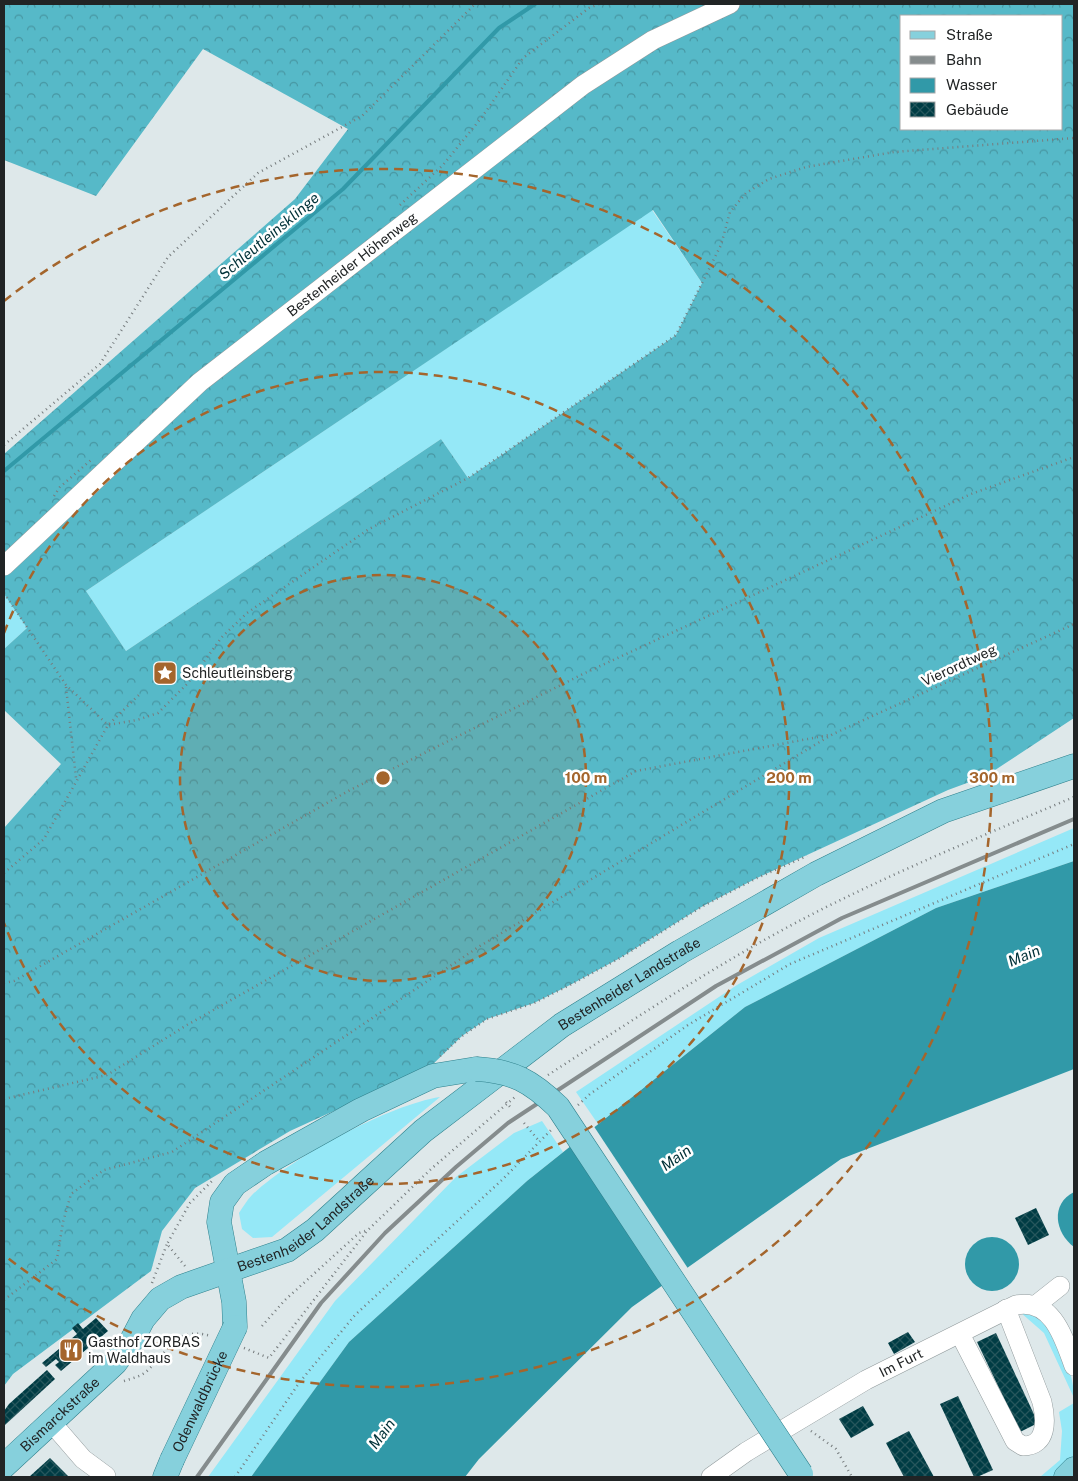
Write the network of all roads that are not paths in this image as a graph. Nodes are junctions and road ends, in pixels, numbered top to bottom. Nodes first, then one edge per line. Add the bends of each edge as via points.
1 (730, 4) edge
2 (4, 566) edge
3 (1074, 766) edge
4 (228, 1272) junction
5 (1060, 1286) dead end
6 (1036, 1306) junction
7 (1006, 1309) junction
8 (960, 1334) junction
9 (1074, 1366) edge
10 (51, 1422) junction
11 (4, 1466) edge
12 (1074, 1469) edge
13 (106, 1476) edge
14 (802, 1476) edge
15 (165, 1477) edge
16 (711, 1477) edge
17 (1066, 1477) edge

1 - 2 street, Bestenheider Höhenweg via 654,40 583,85 200,382
3 - 4 main road, Bestenheider Landstraße via 943,811 816,874 680,952 562,1025 500,1072 423,1131 315,1230 287,1250
4 - 10 main road, Bismarckstraße via 174,1289 160,1299 115,1363
4 - 14 main road, bridge via 219,1222 222,1202 235,1184 317,1133 433,1076 476,1069 512,1074 541,1091 558,1107
4 - 15 main road, Odenwaldbrücke, bridge via 234,1302 231,1337
5 - 6 street
6 - 7 street, Im Furt via 1024,1303
6 - 9 street via 1054,1320
7 - 8 street, Im Furt
7 - 8 street via 1045,1417 1043,1432 1032,1444 1023,1446 1015,1441
8 - 16 street, Im Furt via 866,1380 746,1452
10 - 11 main road, Bismarckstraße
10 - 13 street via 83,1459
12 - 17 main road

